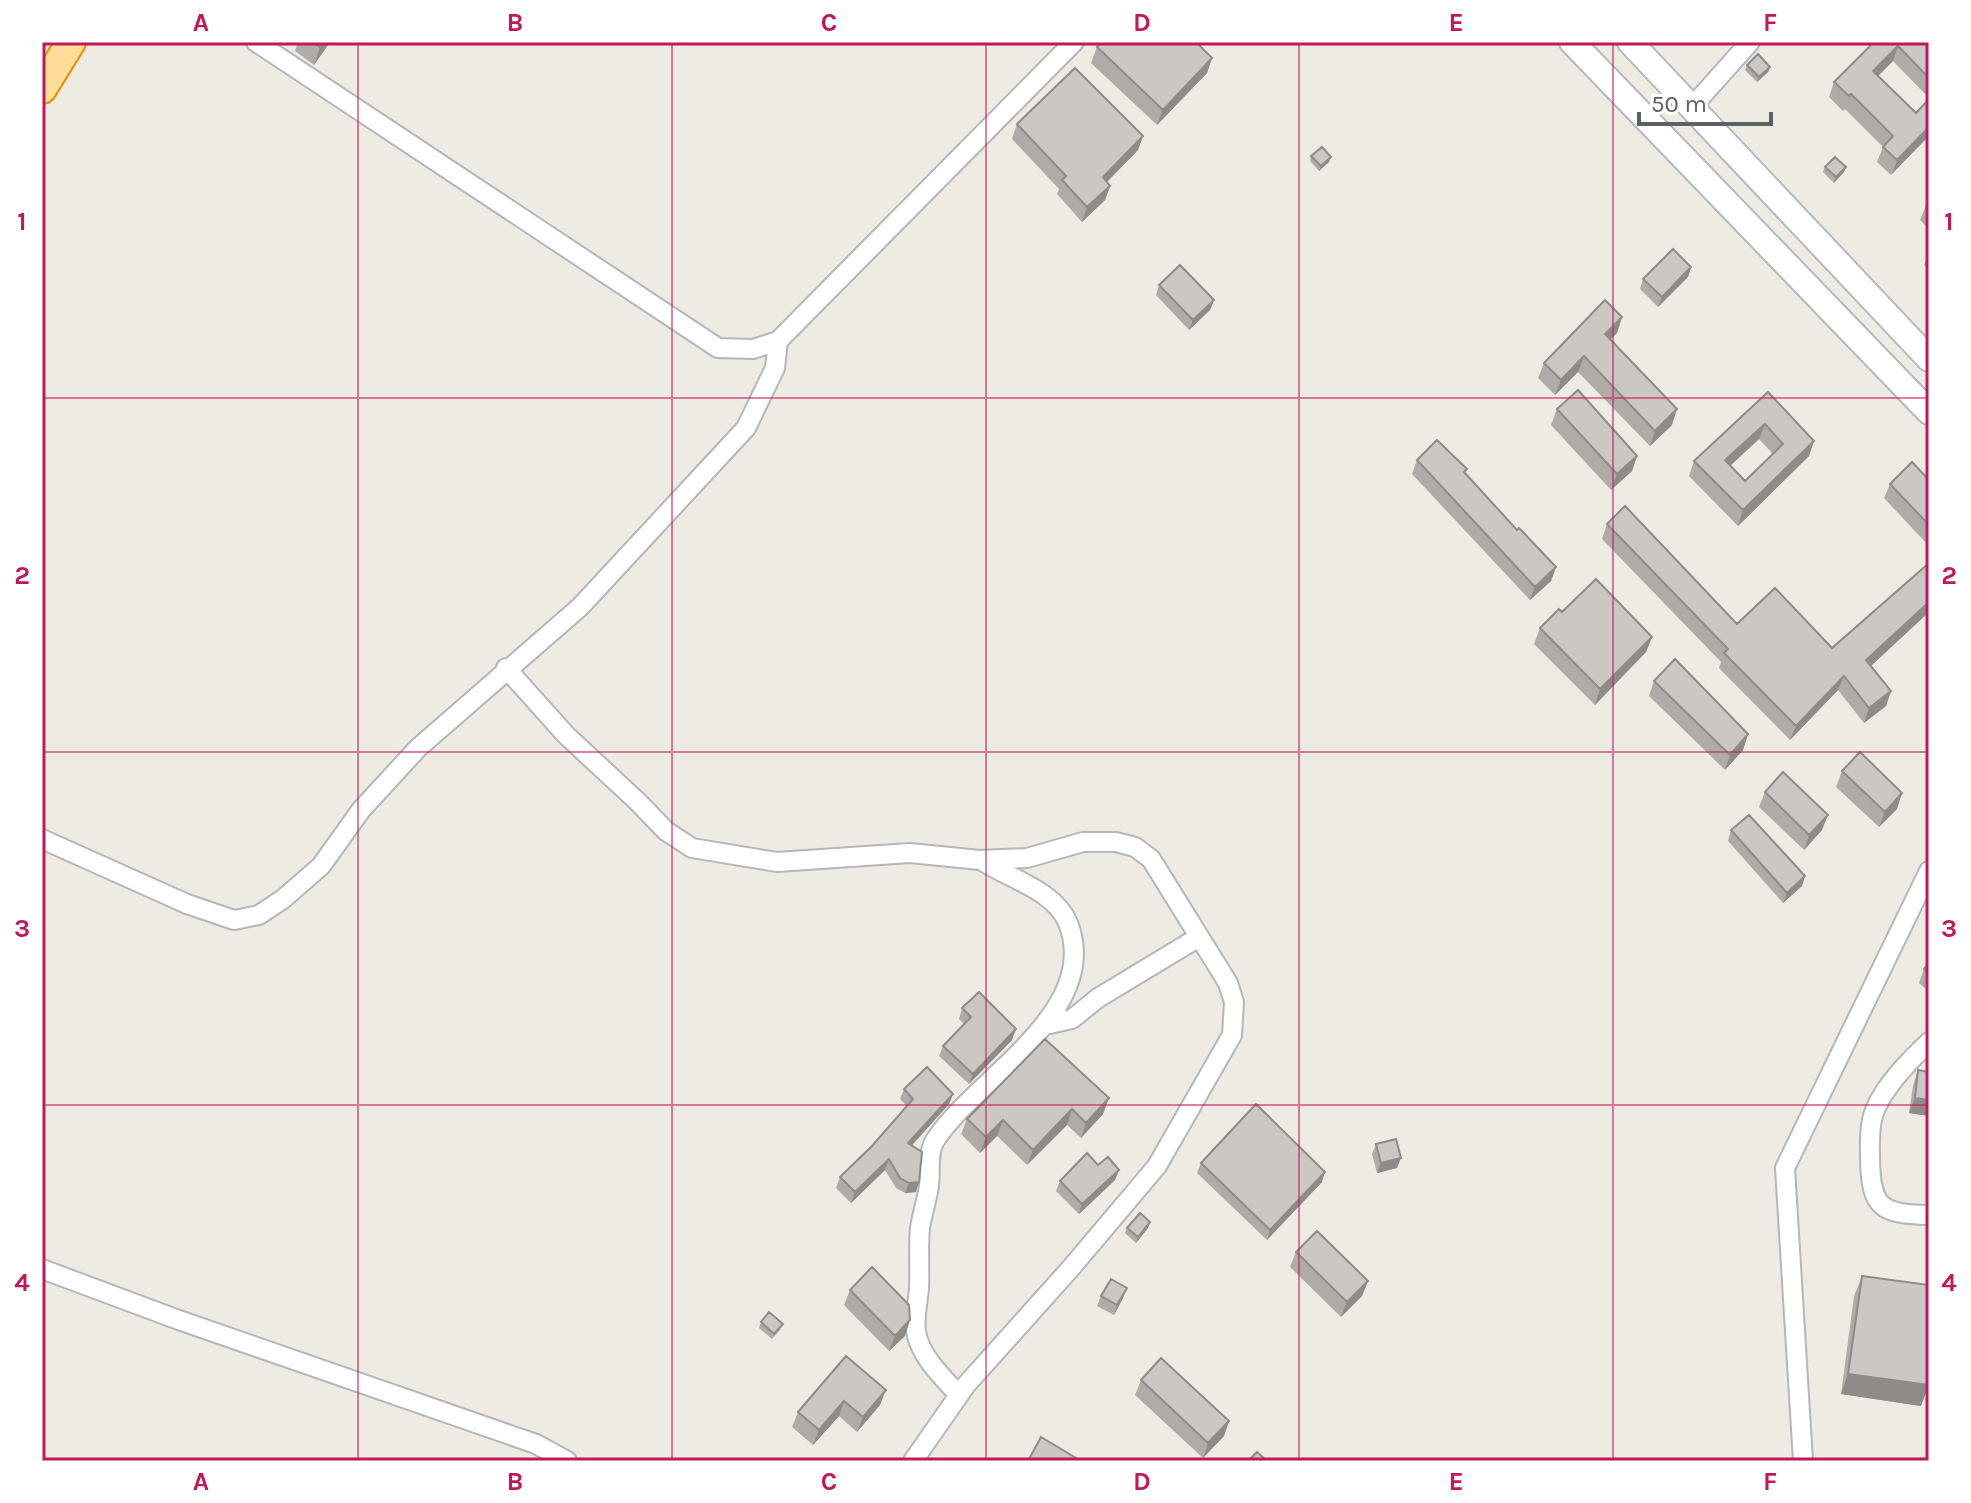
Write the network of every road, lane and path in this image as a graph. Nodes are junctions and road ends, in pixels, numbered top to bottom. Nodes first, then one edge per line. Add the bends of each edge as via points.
1 (71, 42) edge
2 (256, 42) edge
3 (1074, 42) edge
4 (1572, 42) edge
5 (1630, 42) edge
6 (1750, 42) edge
7 (42, 89) edge
8 (1692, 107) junction
9 (1901, 331) junction
10 (778, 341) junction
11 (1875, 356) junction
12 (1929, 359) edge
13 (1929, 412) edge
14 (506, 668) junction
15 (42, 839) edge
16 (980, 860) junction
17 (1929, 871) edge
18 (1199, 937) junction
19 (1045, 1025) junction
20 (1929, 1042) edge
21 (1929, 1215) edge
22 (42, 1269) edge
23 (959, 1395) junction
24 (567, 1461) edge
25 (913, 1461) edge
26 (1803, 1461) edge

1 - 7 highway
2 - 10 street via 718,348 753,349
3 - 10 street
4 - 11 main road
5 - 8 main road
6 - 8 street
8 - 9 main road
9 - 11 main road
9 - 12 main road
10 - 14 street via 775,368 746,428 580,607
11 - 13 main road
14 - 15 street via 418,748 361,810 321,866 259,915 234,920 187,904
14 - 16 street via 566,735 666,831 692,848 777,862 910,853
16 - 18 street via 1027,858 1083,842 1135,847 1151,859
16 - 19 street via 1040,893 1068,921 1072,965
17 - 26 street via 1785,1168
18 - 19 street via 1072,1019
18 - 23 street via 1228,983 1234,1002 1232,1035 1157,1166
19 - 23 street via 933,1142 920,1228 916,1332 933,1369
20 - 21 street via 1886,1090 1874,1111 1870,1140 1870,1188 1878,1203 1890,1211
22 - 24 street via 536,1444
23 - 25 street

